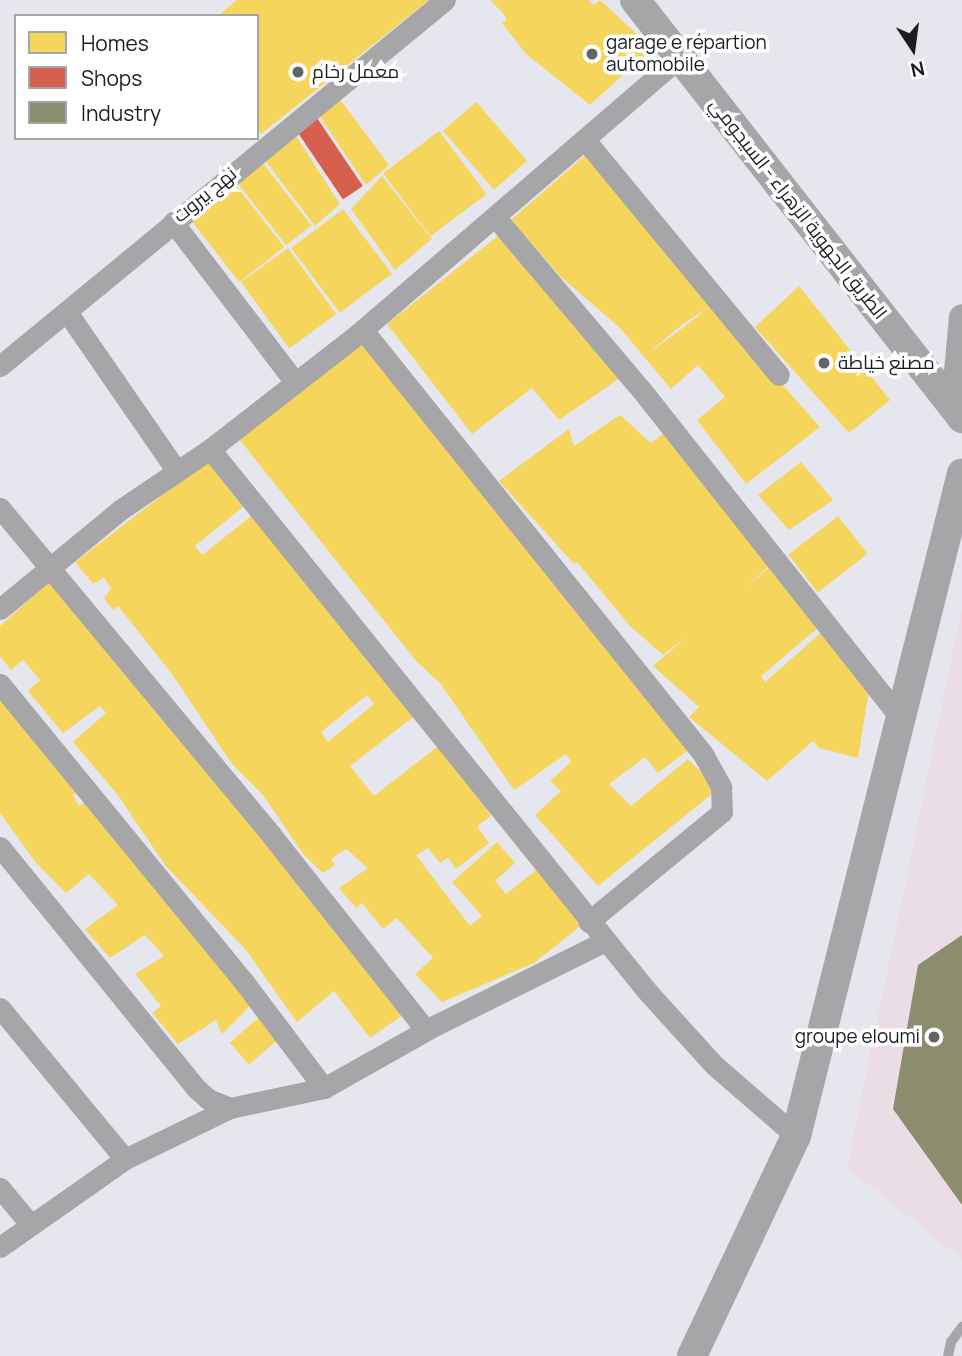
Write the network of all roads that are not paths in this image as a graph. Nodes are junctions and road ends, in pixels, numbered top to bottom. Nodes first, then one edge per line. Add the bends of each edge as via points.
1 (445, 0) edge
2 (635, 0) edge
3 (681, 56) junction
4 (586, 141) junction
5 (496, 218) junction
6 (173, 222) junction
7 (67, 312) junction
8 (962, 317) edge
9 (363, 330) junction
10 (0, 366) edge
11 (779, 375) dead end
12 (294, 381) junction
13 (958, 412) edge
14 (210, 449) junction
15 (176, 470) junction
16 (962, 473) edge
17 (0, 508) edge
18 (49, 569) junction
19 (0, 609) edge
20 (0, 684) edge
21 (900, 717) junction
22 (0, 847) edge
23 (588, 922) junction
24 (605, 941) junction
25 (0, 1008) edge
26 (426, 1030) junction
27 (324, 1088) junction
28 (230, 1108) junction
29 (796, 1136) junction
30 (125, 1160) junction
31 (0, 1188) edge
32 (30, 1224) junction
33 (0, 1247) edge
34 (962, 1328) edge
35 (692, 1356) edge
36 (948, 1356) edge

1 - 6 street, نهج بيروت
2 - 3 main road, الطريق الجهوية الزهراء - السيجومي
3 - 4 street
3 - 13 main road, الطريق الجهوية الزهراء - السيجومي
4 - 5 street
4 - 11 street
5 - 9 street
5 - 21 street via 647,397
6 - 7 street, نهج بيروت
6 - 12 street
7 - 10 street, نهج بيروت
7 - 15 street
8 - 13 street
9 - 12 street
9 - 23 street via 703,754 721,788 722,812
12 - 14 street
14 - 15 street
14 - 23 street
15 - 18 street
16 - 21 main road
17 - 18 street
18 - 19 street
18 - 26 street via 263,825
20 - 27 street via 244,982
21 - 29 main road
22 - 28 street via 197,1088 208,1100
23 - 24 street
24 - 26 street
24 - 29 street via 714,1065
25 - 30 street
26 - 27 street
27 - 28 street
28 - 30 street
29 - 35 main road
30 - 32 street
31 - 32 street
32 - 33 street
34 - 36 lane via 951,1342

